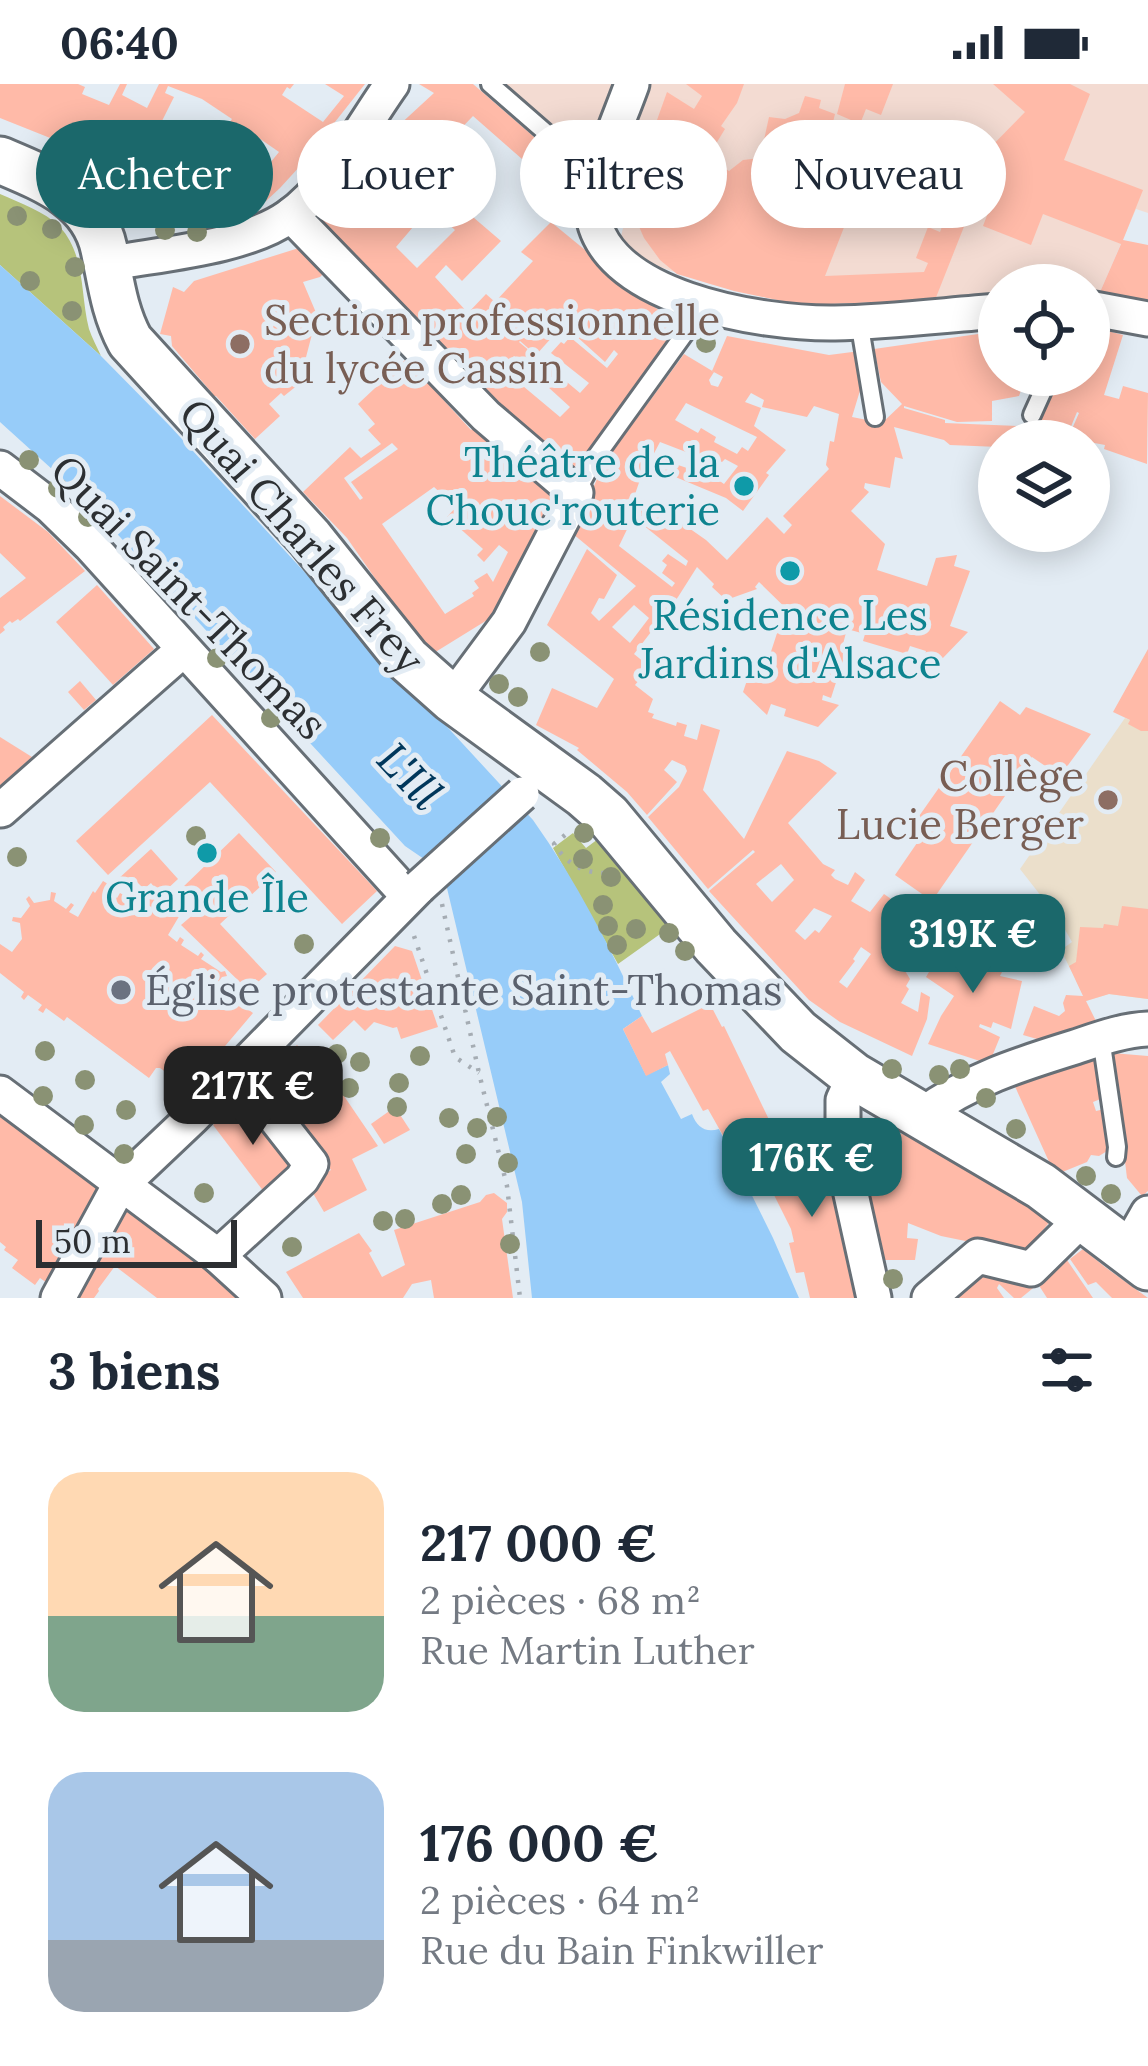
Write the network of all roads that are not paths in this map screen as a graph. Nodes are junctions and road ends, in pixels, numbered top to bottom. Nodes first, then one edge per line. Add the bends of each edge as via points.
1 (392, 84) edge
2 (490, 84) edge
3 (632, 84) edge
4 (531, 120) edge
5 (619, 120) edge
6 (0, 160) edge
7 (291, 215) junction
8 (597, 228) edge
9 (106, 264) junction
10 (706, 304) junction
11 (978, 312) edge
12 (1110, 312) edge
13 (1148, 319) edge
14 (859, 321) junction
15 (1041, 396) edge
16 (1032, 415) dead end
17 (875, 417) dead end
18 (0, 468) edge
19 (576, 493) junction
20 (183, 650) junction
21 (452, 699) junction
22 (535, 781) junction
23 (0, 811) edge
24 (422, 893) junction
25 (1148, 1029) edge
26 (1101, 1038) junction
27 (238, 1070) junction
28 (854, 1076) junction
29 (0, 1093) edge
30 (922, 1115) junction
31 (1116, 1157) dead end
32 (123, 1183) junction
33 (1084, 1217) junction
34 (1141, 1243) edge
35 (218, 1256) junction
36 (58, 1298) edge
37 (264, 1298) edge
38 (874, 1298) edge
39 (929, 1298) edge

1 - 7 street
2 - 4 lane
3 - 5 street
6 - 9 street, Quai Charles Frey via 46,179 85,209
7 - 9 street via 229,241
7 - 19 street via 486,416
8 - 10 street via 615,259 645,281
9 - 21 street, Quai Charles Frey via 130,341 310,538 407,659
10 - 14 street via 799,321
10 - 19 lane
11 - 14 street
12 - 13 street
14 - 17 lane
15 - 16 lane
18 - 20 street, Quai Saint-Thomas via 67,521
19 - 21 street via 518,608
20 - 23 street
20 - 24 street, Quai Saint-Thomas
21 - 22 street, Quai Charles Frey
22 - 24 street, bridge
22 - 28 street, Quai Charles Frey via 608,816 777,1012
24 - 27 street
25 - 26 street
26 - 30 street via 981,1079
26 - 31 lane
27 - 32 street
27 - 35 street via 311,1164
28 - 30 street, Quai Charles Frey
28 - 38 street via 843,1100 843,1158
29 - 32 street
30 - 33 street, Quai Charles Frey
32 - 35 street
32 - 36 street
33 - 34 street, Quai Charles Frey
33 - 39 street via 1031,1269 978,1256
35 - 37 street

